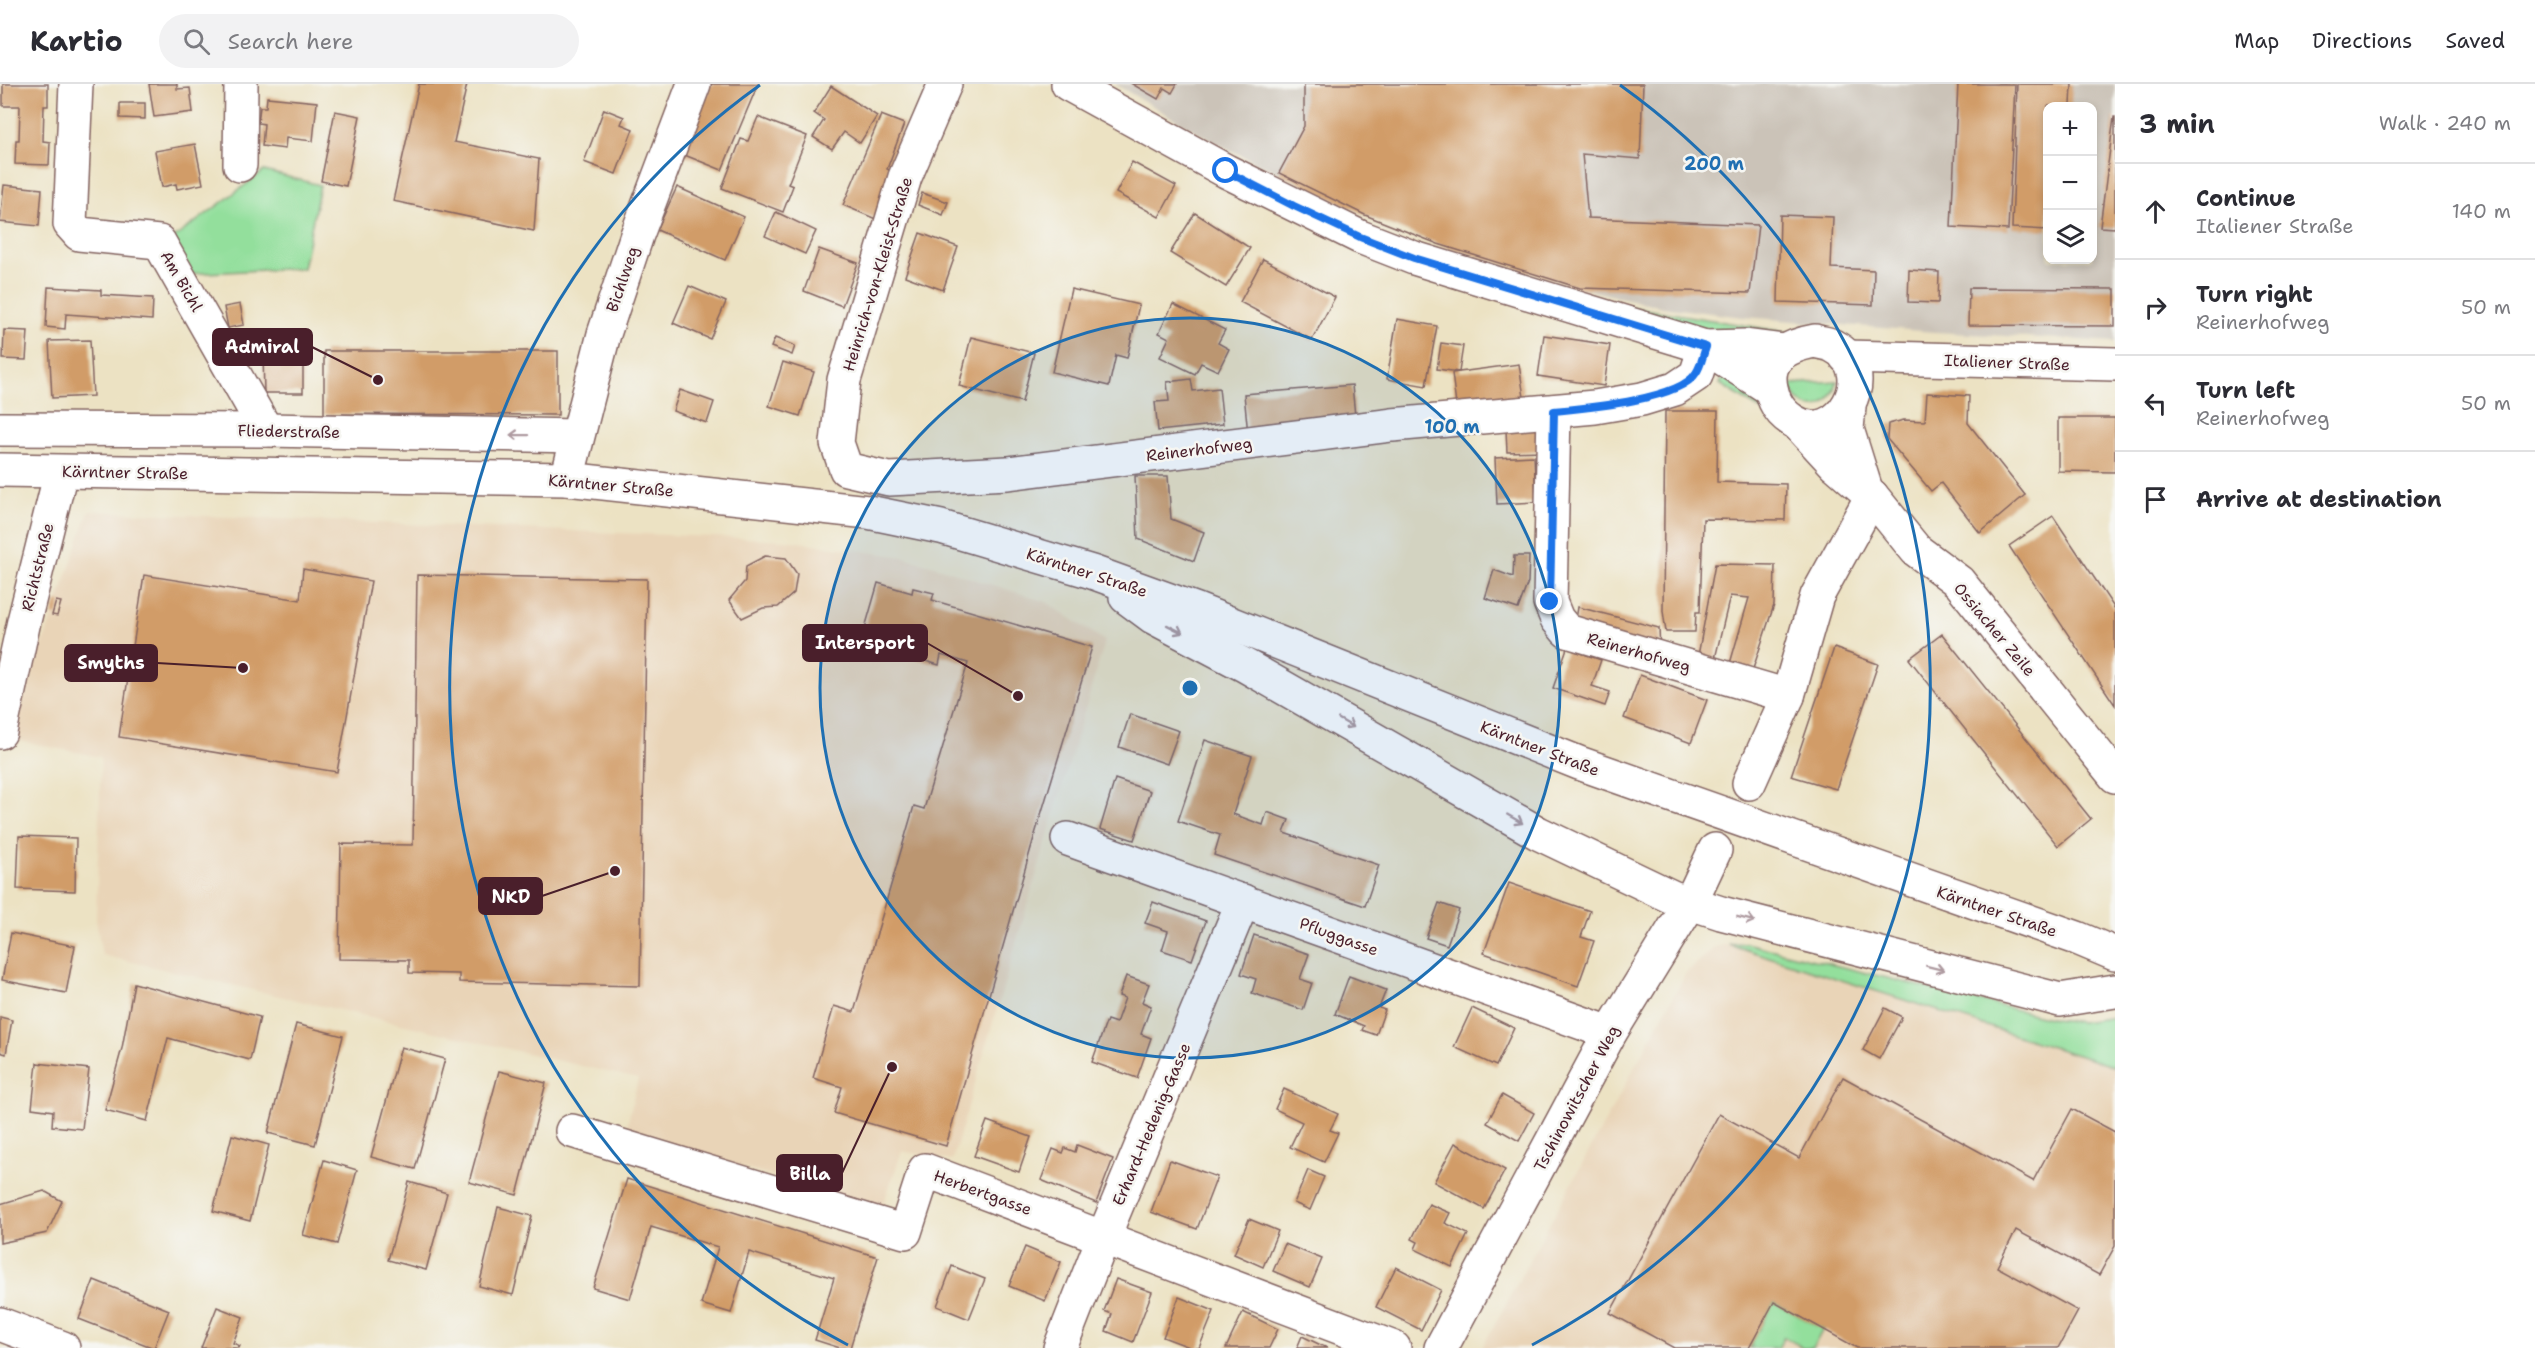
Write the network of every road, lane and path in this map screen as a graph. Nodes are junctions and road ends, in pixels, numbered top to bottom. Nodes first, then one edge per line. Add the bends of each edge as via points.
1 (76, 84) edge
2 (241, 84) edge
3 (694, 84) edge
4 (945, 84) edge
5 (1068, 84) edge
6 (240, 165) dead end
7 (1706, 347) junction
8 (1784, 351) junction
9 (2115, 364) edge
10 (1850, 382) junction
11 (1771, 389) junction
12 (1554, 411) junction
13 (1799, 425) junction
14 (0, 429) edge
15 (267, 430) junction
16 (577, 436) junction
17 (846, 469) joint
18 (0, 470) edge
19 (61, 472) junction
20 (567, 479) junction
21 (1869, 494) junction
22 (1092, 572) junction
23 (1788, 696) junction
24 (0, 732) edge
25 (2115, 776) edge
26 (1749, 783) dead end
27 (1068, 839) dead end
28 (1715, 850) dead end
29 (1243, 901) junction
30 (1690, 903) junction
31 (2115, 954) edge
32 (2115, 992) edge
33 (1610, 1033) junction
34 (572, 1131) dead end
35 (1104, 1236) junction
36 (10, 1334) edge
37 (63, 1348) edge
38 (1060, 1348) edge
39 (1394, 1348) edge
40 (1441, 1348) edge

1 - 15 street, Am Bichl via 70,224 79,234 159,242
2 - 6 street
3 - 16 street, Bichlweg via 604,334
4 - 17 street, Heinrich-von-Kleist-Straße via 905,177 844,380 837,443
5 - 7 street, Italiener Straße via 1226,171 1360,237 1414,258
7 - 8 street, Italiener Straße
7 - 11 street, Italiener Straße
7 - 12 street, Reinerhofweg via 1696,375 1675,389 1642,399
8 - 10 street, Italiener Straße via 1815,341 1833,346
8 - 11 street via 1775,360
9 - 10 street, Italiener Straße via 1898,358
10 - 13 street via 1840,416 1828,423
10 - 21 street, Ossiacher Zeile via 1847,429
11 - 13 street, Italiener Straße via 1785,416
12 - 17 street, Reinerhofweg via 1392,426 1008,473 890,479
12 - 23 street, Reinerhofweg via 1550,602 1557,619 1567,631
13 - 21 street, Ossiacher Zeile
14 - 15 street, Fliederstraße
16 -> 15 street, Fliederstraße
16 - 20 street, Bichlweg
18 - 19 street, Kärntner Straße
19 - 20 street, Kärntner Straße
19 - 24 street, Richtstraße
20 - 22 street, Kärntner Straße via 868,512 941,527
21 - 23 street via 1817,596
21 - 25 street, Ossiacher Zeile via 1916,550 1959,582
22 -> 30 street via 1153,617 1539,833
22 - 31 street, Kärntner Straße via 1197,610 1579,764
23 - 26 street
27 - 29 street, Pfluggasse
28 - 30 street, Tschinowitscher Weg
29 - 33 street, Pfluggasse
29 - 35 street, Erhard-Hedenig-Gasse
30 -> 32 street via 2060,1000
30 - 33 street, Tschinowitscher Weg
33 - 40 street, Tschinowitscher Weg
34 - 35 street, Herbertgasse via 905,1232 925,1170
35 - 38 street, Erhard-Hedenig-Gasse
35 - 39 street, Herbertgasse
36 - 37 street

